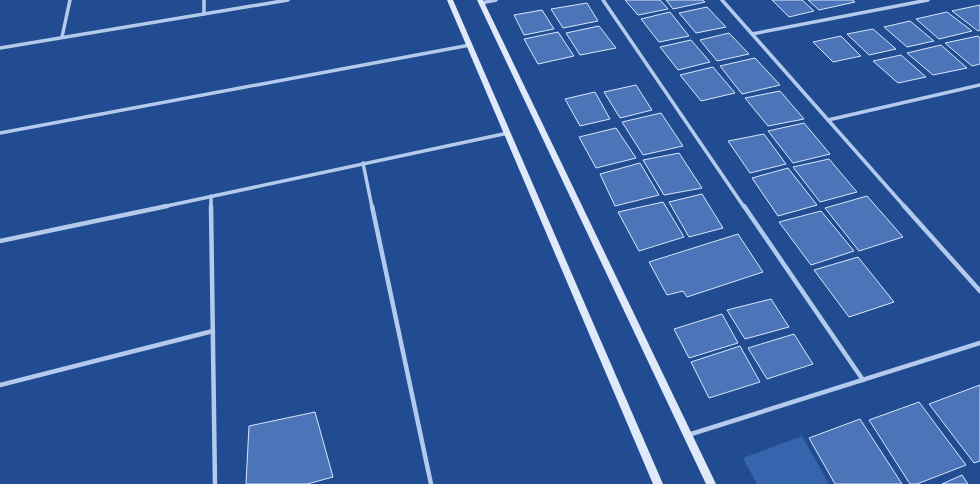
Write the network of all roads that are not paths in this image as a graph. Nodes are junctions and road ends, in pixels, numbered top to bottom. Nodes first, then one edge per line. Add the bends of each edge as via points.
1 (70, 0) edge
2 (204, 0) edge
3 (288, 0) edge
4 (450, 0) edge
5 (496, 0) edge
6 (603, 0) edge
7 (722, 0) edge
8 (928, 0) edge
9 (480, 1) edge
10 (204, 14) junction
11 (752, 34) junction
12 (62, 37) junction
13 (470, 46) junction
14 (0, 48) edge
15 (980, 85) edge
16 (828, 120) junction
17 (0, 133) edge
18 (508, 133) junction
19 (364, 163) junction
20 (211, 196) junction
21 (0, 240) edge
22 (980, 291) edge
23 (213, 332) junction
24 (980, 343) edge
25 (864, 380) junction
26 (0, 385) edge
27 (688, 435) junction
28 (215, 484) edge
29 (431, 484) edge
30 (658, 484) edge
31 (711, 484) edge

1 - 12 street
2 - 10 street
3 - 10 street
4 - 13 main road
5 - 9 street
6 - 25 street
7 - 11 street
8 - 11 street
9 - 27 main road
10 - 12 street
11 - 16 street
12 - 14 street
13 - 17 street
13 - 18 main road
15 - 16 street
16 - 22 street
18 - 19 street
18 - 30 main road
19 - 20 street
19 - 29 street
20 - 21 street
20 - 23 street
23 - 26 street
23 - 28 street
24 - 25 street
25 - 27 street
27 - 31 main road

